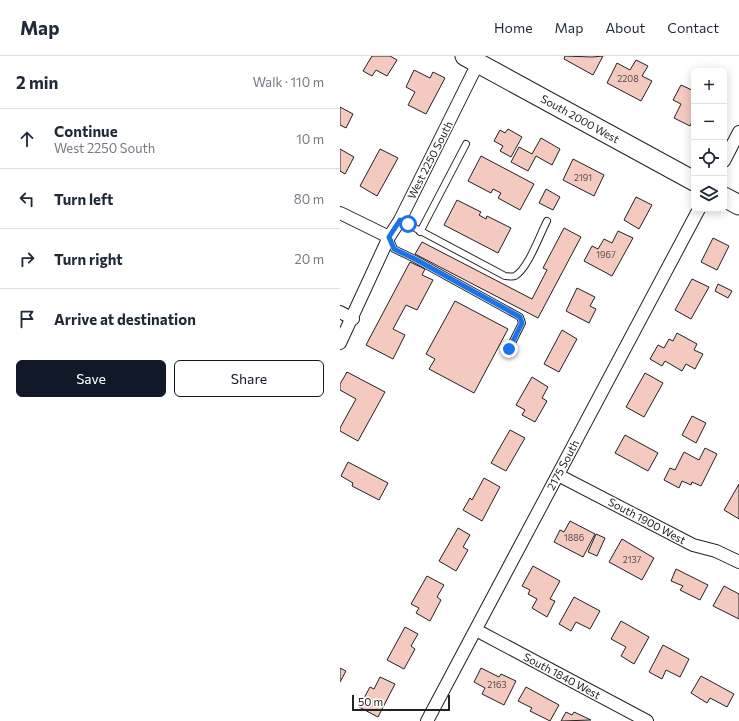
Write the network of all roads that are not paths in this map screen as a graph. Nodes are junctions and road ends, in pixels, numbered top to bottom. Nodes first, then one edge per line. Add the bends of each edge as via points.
1 (472, 59) edge
2 (739, 132) edge
3 (466, 144) dead end
4 (727, 155) edge
5 (691, 179) edge
6 (727, 199) edge
7 (739, 205) edge
8 (697, 212) edge
9 (340, 213) edge
10 (400, 220) junction
11 (547, 221) dead end
12 (420, 232) junction
13 (389, 237) junction
14 (340, 312) edge
15 (353, 318) junction
16 (340, 343) edge
17 (509, 349) dead end
18 (558, 474) junction
19 (739, 562) edge
20 (476, 630) junction
21 (427, 721) edge
22 (647, 721) edge

1 - 5 main road, South 2000 West
1 - 10 street, West 2250 South
2 - 4 street
3 - 12 lane
6 - 7 main road
8 - 18 street, 2175 South
9 - 13 street
10 - 12 lane
10 - 13 street, West 2250 South
11 - 12 lane via 529,258 520,271 510,277
13 - 15 street, West 2250 South
13 - 17 lane via 394,249 520,317 522,323
14 - 15 street
15 - 16 street, West 2250 South
18 - 19 street, South 1900 West via 693,545 716,551
18 - 20 street, 2175 South
20 - 21 street, 2175 South
20 - 22 street, South 1840 West

